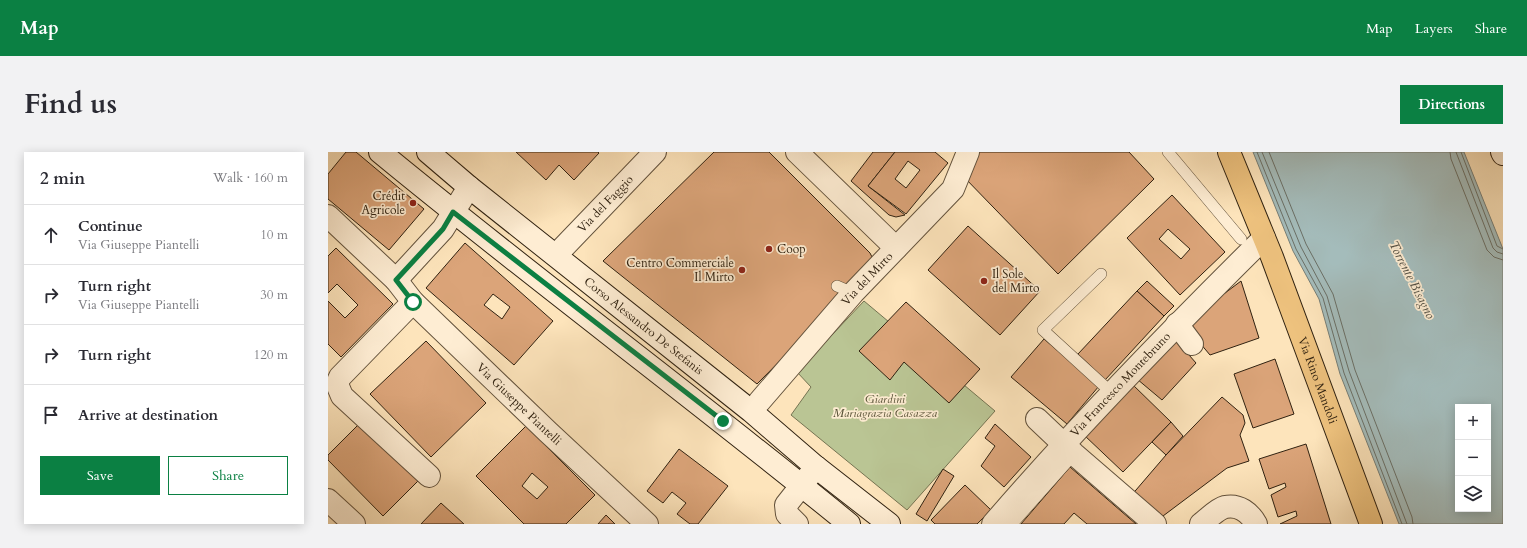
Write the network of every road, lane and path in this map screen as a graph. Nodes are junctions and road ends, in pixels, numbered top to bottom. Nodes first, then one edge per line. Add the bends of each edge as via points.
1 (380, 152) edge
2 (428, 152) edge
3 (655, 152) edge
4 (797, 152) edge
5 (968, 152) edge
6 (1168, 152) edge
7 (1229, 152) edge
8 (469, 187) junction
9 (453, 212) junction
10 (328, 216) edge
11 (1264, 238) junction
12 (1241, 239) dead end
13 (896, 248) junction
14 (556, 255) junction
15 (1102, 274) dead end
16 (396, 280) junction
17 (413, 302) junction
18 (1177, 324) junction
19 (1192, 344) dead end
20 (1112, 393) junction
21 (759, 402) dead end
22 (1037, 419) dead end
23 (1069, 449) junction
24 (816, 467) junction
25 (429, 476) dead end
26 (801, 485) junction
27 (328, 500) edge
28 (354, 524) edge
29 (647, 524) edge
30 (797, 524) edge
31 (849, 524) edge
32 (889, 524) edge
33 (993, 524) edge
34 (1012, 524) edge
35 (1155, 524) edge
36 (1201, 524) edge
37 (1256, 524) edge
38 (1370, 524) edge

1 - 9 street
2 - 8 street, Corso Alessandro De Stefanis
3 - 14 street, Via del Faggio
4 - 13 street
5 - 13 street, Via del Mirto via 953,189
6 - 12 lane
7 - 11 main road, Via Rino Mandoli
8 - 9 street
8 - 14 street, Corso Alessandro De Stefanis
9 - 16 street via 443,229
9 - 26 street via 723,421
10 - 16 street, Via Giuseppe Piantelli
11 - 18 street, Via Francesco Montebruno
11 - 38 main road, Via Rino Mandoli
13 - 21 street, Via del Mirto via 849,296
14 - 24 street, Corso Alessandro De Stefanis via 751,411
15 - 20 lane via 1042,330
16 - 17 street, Via Giuseppe Piantelli
17 - 25 street via 340,376 337,384 342,396
17 - 29 street, Via Giuseppe Piantelli
18 - 19 street, Via Francesco Montebruno
18 - 20 street, Via Francesco Montebruno
20 - 23 street, Via Francesco Montebruno
22 - 23 street, Via Francesco Montebruno
23 - 33 street, Via Francesco Montebruno via 1024,488
23 - 34 lane
23 - 35 street, Via Francesco Montebruno
24 - 26 street
24 - 32 street, Corso Alessandro De Stefanis
26 - 30 street via 786,505 787,514
26 - 31 street
27 - 28 street
36 - 37 street via 1225,507 1240,508 1251,514

